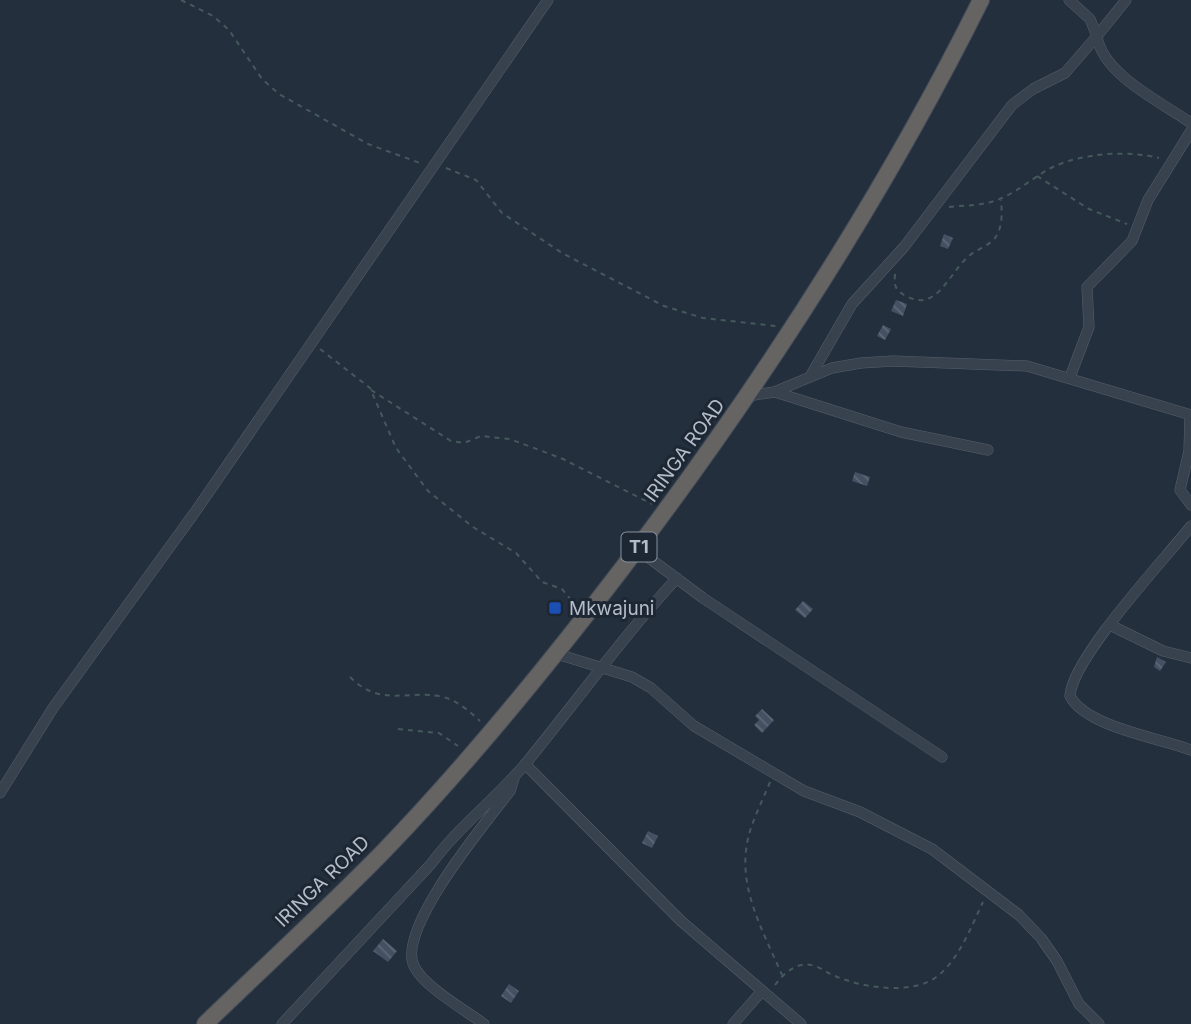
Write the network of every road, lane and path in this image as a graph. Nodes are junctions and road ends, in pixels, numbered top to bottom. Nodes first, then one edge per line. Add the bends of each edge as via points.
1 (181, 0) edge
2 (548, 0) edge
3 (981, 0) edge
4 (1069, 0) edge
5 (1126, 0) edge
6 (1097, 36) junction
7 (1191, 122) edge
8 (1191, 131) edge
9 (1170, 161) junction
10 (437, 165) junction
11 (1037, 176) junction
12 (1001, 199) junction
13 (931, 213) junction
14 (1137, 229) junction
15 (894, 259) junction
16 (791, 328) junction
17 (314, 340) junction
18 (811, 375) junction
19 (1070, 377) junction
20 (370, 388) junction
21 (774, 392) junction
22 (748, 396) junction
23 (1191, 415) edge
24 (988, 450) dead end
25 (1191, 505) edge
26 (666, 511) junction
27 (1191, 526) edge
28 (637, 549) junction
29 (677, 578) junction
30 (583, 620) junction
31 (1110, 625) junction
32 (557, 654) junction
33 (1191, 658) edge
34 (601, 669) junction
35 (349, 677) dead end
36 (398, 729) dead end
37 (492, 731) junction
38 (1191, 750) edge
39 (469, 756) junction
40 (942, 757) dead end
41 (525, 764) junction
42 (775, 772) junction
43 (515, 774) junction
44 (0, 793) edge
45 (988, 893) junction
46 (782, 975) junction
47 (763, 995) junction
48 (205, 1024) edge
49 (282, 1024) edge
50 (484, 1024) edge
51 (733, 1024) edge
52 (801, 1024) edge
53 (1100, 1024) edge

1 - 10 path via 229,30 262,79 279,94 368,144 404,159
2 - 10 street
3 - 16 highway, IRINGA ROAD / T1 via 944,74
4 - 6 street via 1090,19
5 - 6 street
6 - 7 street via 1100,51 1115,69
6 - 13 street via 1065,73 1012,105
8 - 9 street
9 - 11 path via 1150,156 1085,157
9 - 14 street
10 - 16 path via 476,180 502,213 569,257 664,306 704,318
10 - 17 street
11 - 12 path
11 - 14 path via 1089,209
12 - 13 path
12 - 15 path via 1001,224 995,239 970,255 931,300 914,300 896,290
13 - 15 street
14 - 19 street via 1129,246 1087,287 1089,327
15 - 18 street via 852,304
16 - 22 highway, IRINGA ROAD / T1
17 - 20 path via 323,354
17 - 44 street via 53,708
18 - 19 street via 893,361 1027,366
18 - 21 street
19 - 23 street
20 - 26 path via 451,441 464,443 481,436 510,439 574,464
20 - 30 path via 396,449 428,491 472,527 516,552 542,582 562,589
21 - 22 street
21 - 24 street via 901,432
22 - 26 highway, IRINGA ROAD / T1
23 - 25 street via 1180,490
26 - 28 highway, IRINGA ROAD / T1
27 - 31 street
28 - 29 street
28 - 30 highway, IRINGA ROAD / T1
29 - 34 street
29 - 40 street
30 - 32 highway, IRINGA ROAD / T1
31 - 33 street via 1163,651
31 - 38 street via 1073,676 1073,701 1111,725
32 - 34 street
32 - 37 highway, IRINGA ROAD / T1
34 - 41 street
34 - 42 street via 622,673 650,688 694,726
35 - 37 path via 360,688 385,696 445,697
36 - 39 path via 444,734
37 - 39 highway, IRINGA ROAD / T1
39 - 48 highway, IRINGA ROAD / T1 via 383,852
41 - 43 street
41 - 47 street via 681,921
42 - 45 street via 804,791 918,840
42 - 46 path via 750,830 746,884
43 - 49 street via 450,838
43 - 50 street via 510,791 429,902 411,959 421,976
45 - 46 path via 950,965 919,986 860,984 811,965
45 - 53 street via 1041,938 1079,1004
46 - 47 path
47 - 51 street
47 - 52 street

